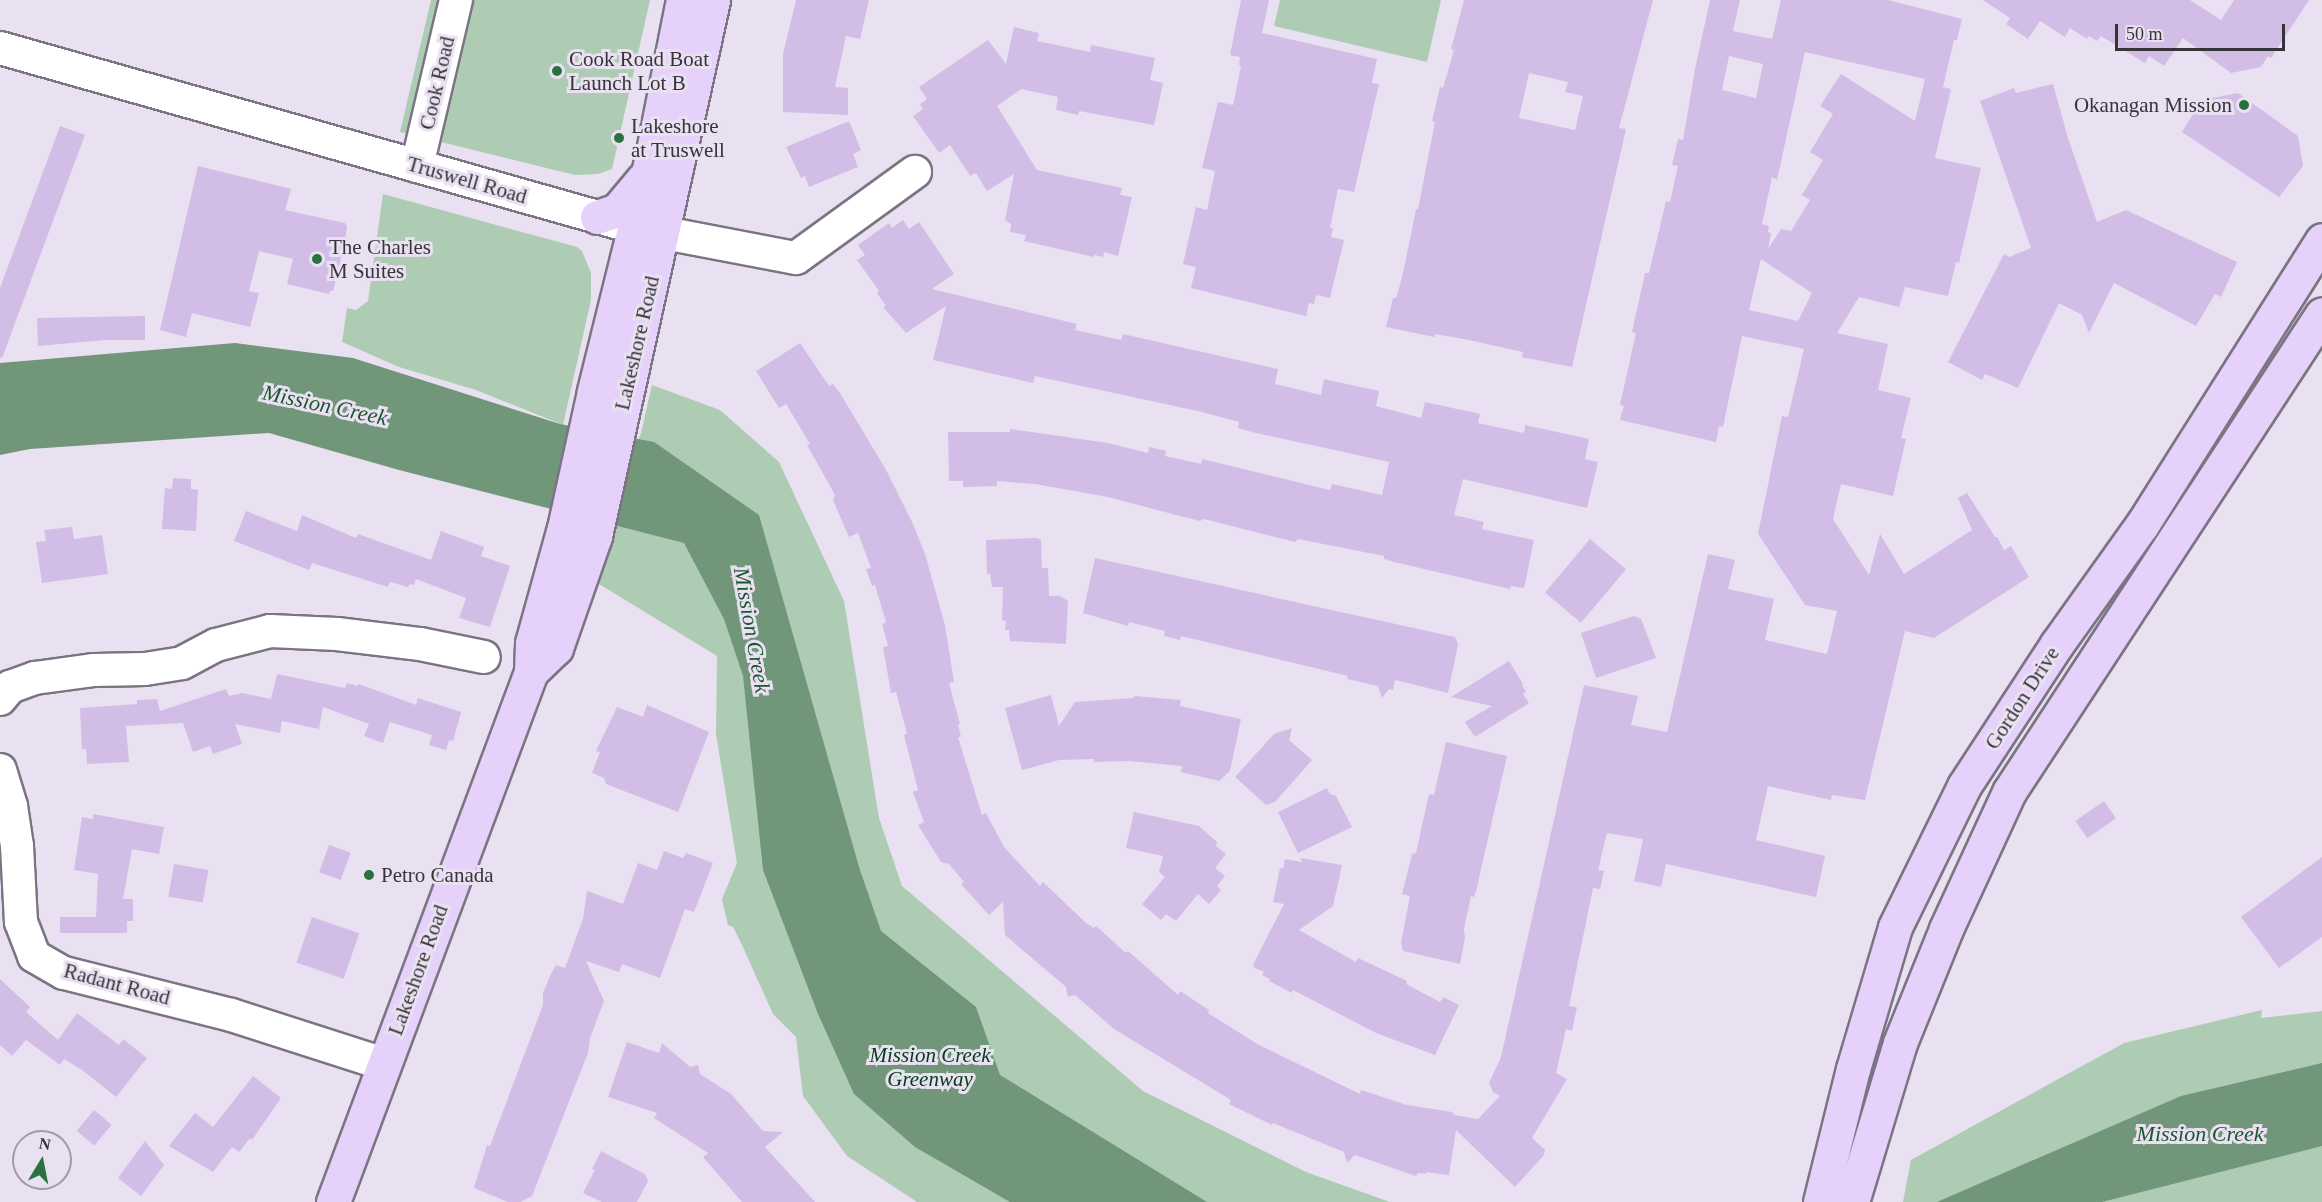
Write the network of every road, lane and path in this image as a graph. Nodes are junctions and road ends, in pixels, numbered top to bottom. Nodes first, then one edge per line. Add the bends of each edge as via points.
1 (456, 0) edge
2 (697, 4) edge
3 (0, 48) edge
4 (417, 166) junction
5 (648, 172) junction
6 (915, 172) dead end
7 (597, 217) junction
8 (648, 230) junction
9 (2322, 240) edge
10 (2322, 315) edge
11 (484, 657) dead end
12 (531, 672) junction
13 (0, 699) edge
14 (0, 770) edge
15 (384, 1064) junction
16 (333, 1202) edge
17 (1820, 1202) edge
18 (1852, 1202) edge

1 - 4 street, Cook Road
2 - 5 main road, Lakeshore Road
2 - 8 main road, Lakeshore Road
3 - 4 street, Truswell Road
4 - 7 street, Truswell Road
5 - 7 main road via 617,210
5 - 8 main road, Lakeshore Road
6 - 8 street, Truswell Road via 796,258
7 - 8 street, Truswell Road
8 - 12 main road, Lakeshore Road via 594,391 564,528 532,643
8 - 12 main road, Lakeshore Road via 625,398 595,536 556,648
9 - 17 main road, Gordon Drive via 2142,525 2057,644 1964,786 1895,927 1853,1069
10 - 18 main road, Gordon Drive via 2009,792 1946,929 1900,1043
11 - 13 street via 420,644 270,631 216,645 182,663 35,678 10,687
12 - 15 main road, Lakeshore Road
14 - 15 street, Radant Road via 17,846 21,922 34,956 64,973 231,1015
15 - 16 main road, Lakeshore Road

